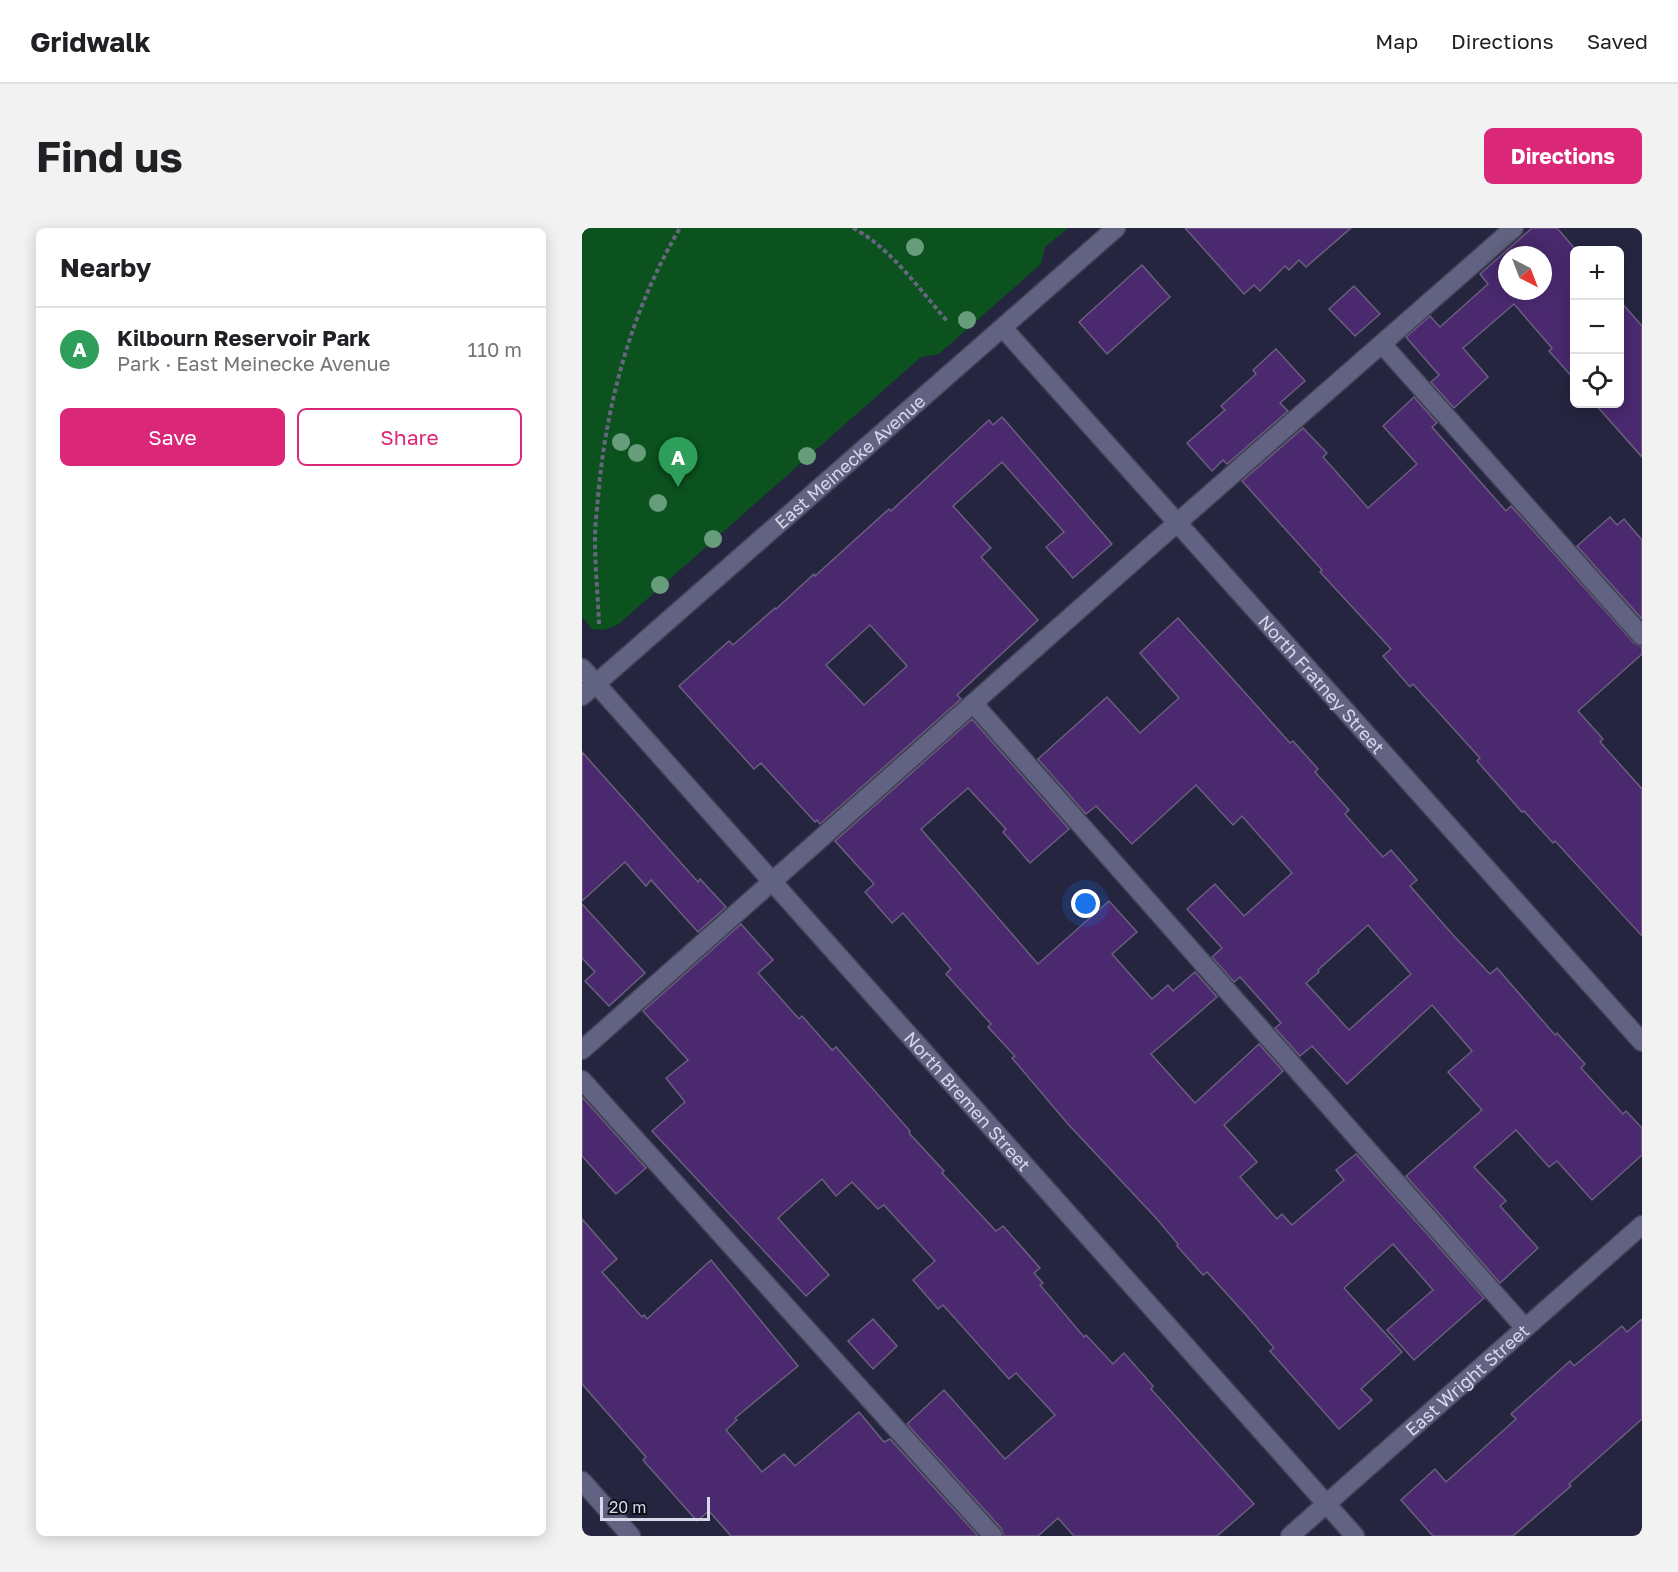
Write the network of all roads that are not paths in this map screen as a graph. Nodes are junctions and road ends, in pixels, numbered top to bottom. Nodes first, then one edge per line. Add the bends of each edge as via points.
1 (1116, 228) edge
2 (1514, 228) edge
3 (1003, 328) junction
4 (1382, 344) junction
5 (1178, 522) junction
6 (1642, 636) edge
7 (582, 668) edge
8 (596, 683) junction
9 (582, 696) edge
10 (973, 704) junction
11 (772, 882) junction
12 (1642, 1042) edge
13 (582, 1050) edge
14 (582, 1080) edge
15 (1642, 1225) edge
16 (1525, 1328) junction
17 (582, 1481) edge
18 (1326, 1504) junction
19 (631, 1536) edge
20 (993, 1536) edge
21 (1290, 1536) edge
22 (1355, 1536) edge

1 - 3 street, East Meinecke Avenue
2 - 4 street
3 - 5 street, North Fratney Street
3 - 8 street, East Meinecke Avenue
4 - 5 street
4 - 6 street
5 - 10 street
5 - 12 street, North Fratney Street
7 - 8 street, North Bremen Street
8 - 9 street, East Meinecke Avenue
8 - 11 street, North Bremen Street
10 - 11 street
10 - 16 street
11 - 13 street
11 - 18 street, North Bremen Street
14 - 20 street
15 - 16 street, East Wright Street
16 - 18 street, East Wright Street
17 - 19 street
18 - 21 street, East Wright Street
18 - 22 street, North Bremen Street

